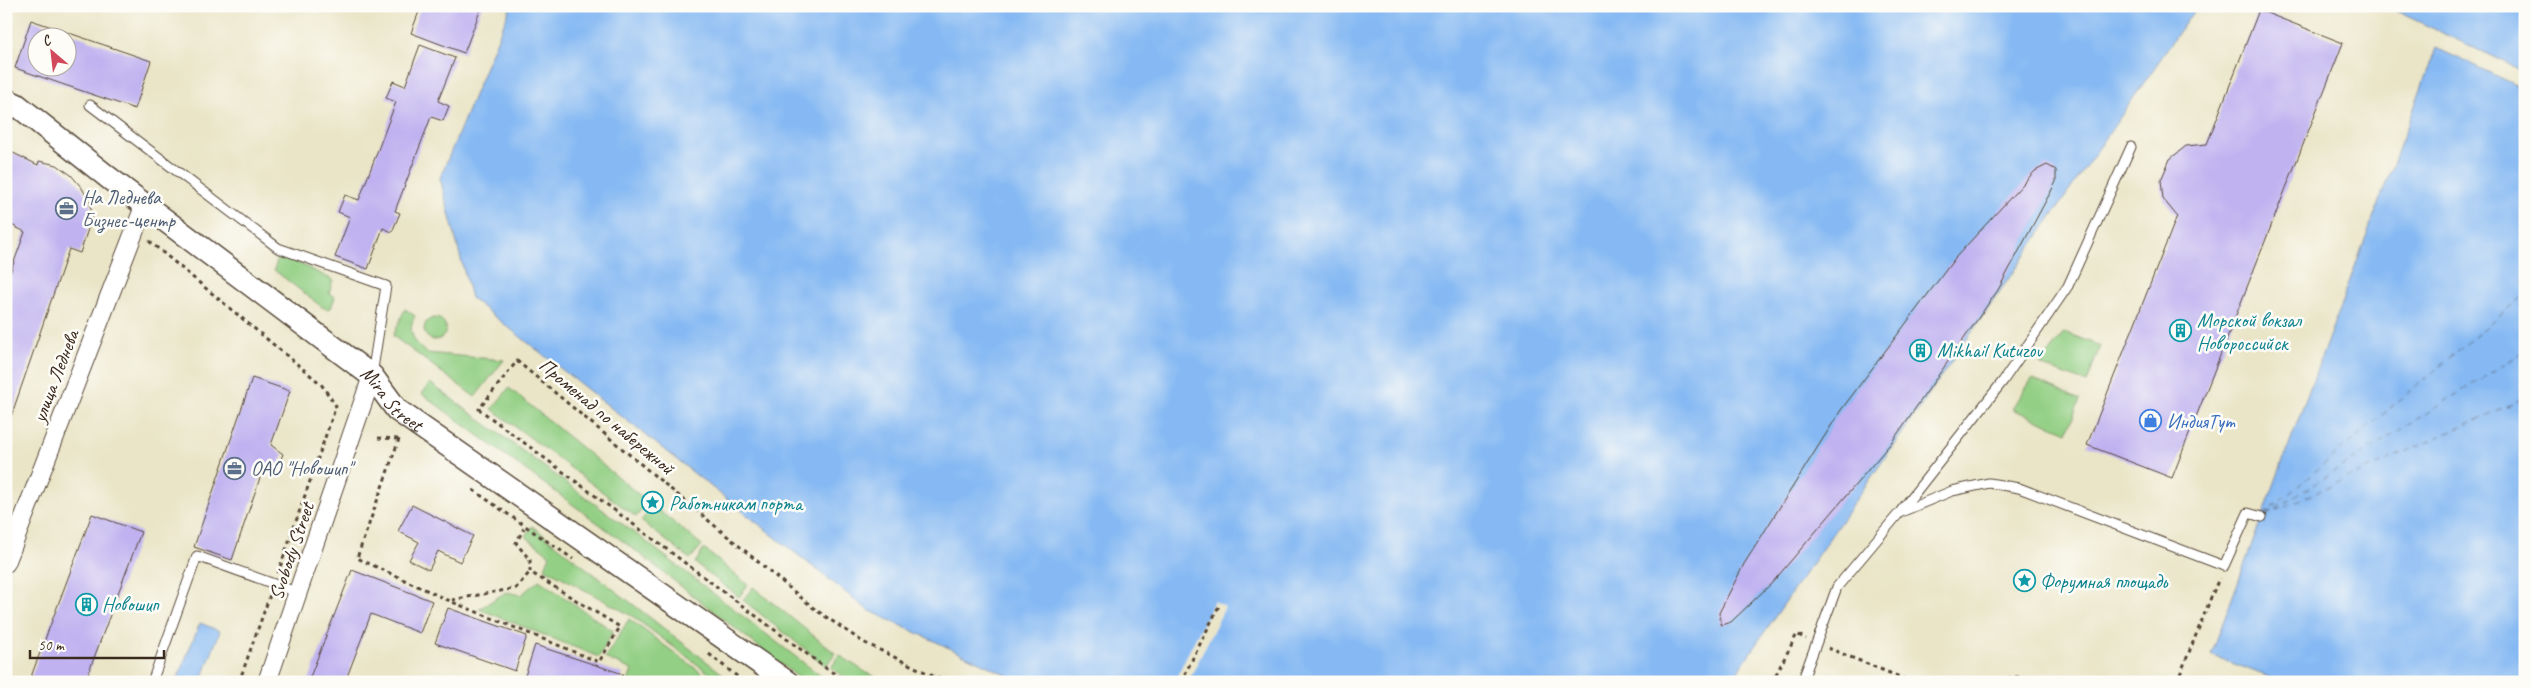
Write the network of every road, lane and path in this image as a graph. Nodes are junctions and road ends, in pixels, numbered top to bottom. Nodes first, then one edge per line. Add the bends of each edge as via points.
1 (90, 105) dead end
2 (10, 109) edge
3 (2131, 147) dead end
4 (144, 204) junction
5 (135, 229) junction
6 (372, 376) junction
7 (399, 439) dead end
8 (1900, 512) junction
9 (2262, 517) dead end
10 (524, 528) dead end
11 (6, 563) edge
12 (2224, 566) junction
13 (530, 572) junction
14 (274, 584) junction
15 (299, 593) junction
16 (450, 601) junction
17 (1220, 604) dead end
18 (1817, 644) junction
19 (1904, 680) edge
20 (2177, 681) edge
21 (152, 682) edge
22 (239, 682) edge
23 (267, 682) edge
24 (787, 682) edge
25 (848, 682) edge
26 (946, 682) edge
27 (1181, 682) edge
28 (1772, 682) edge
29 (1802, 682) edge
30 (1912, 682) edge
31 (2000, 682) edge
32 (2044, 682) edge
33 (2183, 682) edge

1 - 6 lane via 278,248 386,286
2 - 4 street, Mira Street
3 - 8 lane via 2068,286 2003,381
4 - 5 street, улица Леднева
4 - 6 street, Mira Street
5 - 11 street, улица Леднева
5 - 14 path via 321,384 336,406
6 - 15 street, Svobody Street
6 - 24 street, Mira Street via 397,410
7 - 16 path via 356,558
8 - 12 lane via 1952,492 1989,483 2019,488
8 - 18 lane via 1837,587
9 - 12 lane via 2248,513
10 - 13 path via 516,543 530,560
12 - 20 path
13 - 16 path via 516,588
13 - 16 path via 620,627 599,662
14 - 15 lane
14 - 21 lane via 197,556
14 - 22 path
15 - 23 street, Svobody Street
17 - 27 path
18 - 19 path
18 - 28 path via 1797,634
18 - 29 lane
19 - 30 path
20 - 33 path
25 - 26 path, Променад по набережной via 478,409 517,360 816,610 864,642
31 - 32 path via 2025,676

